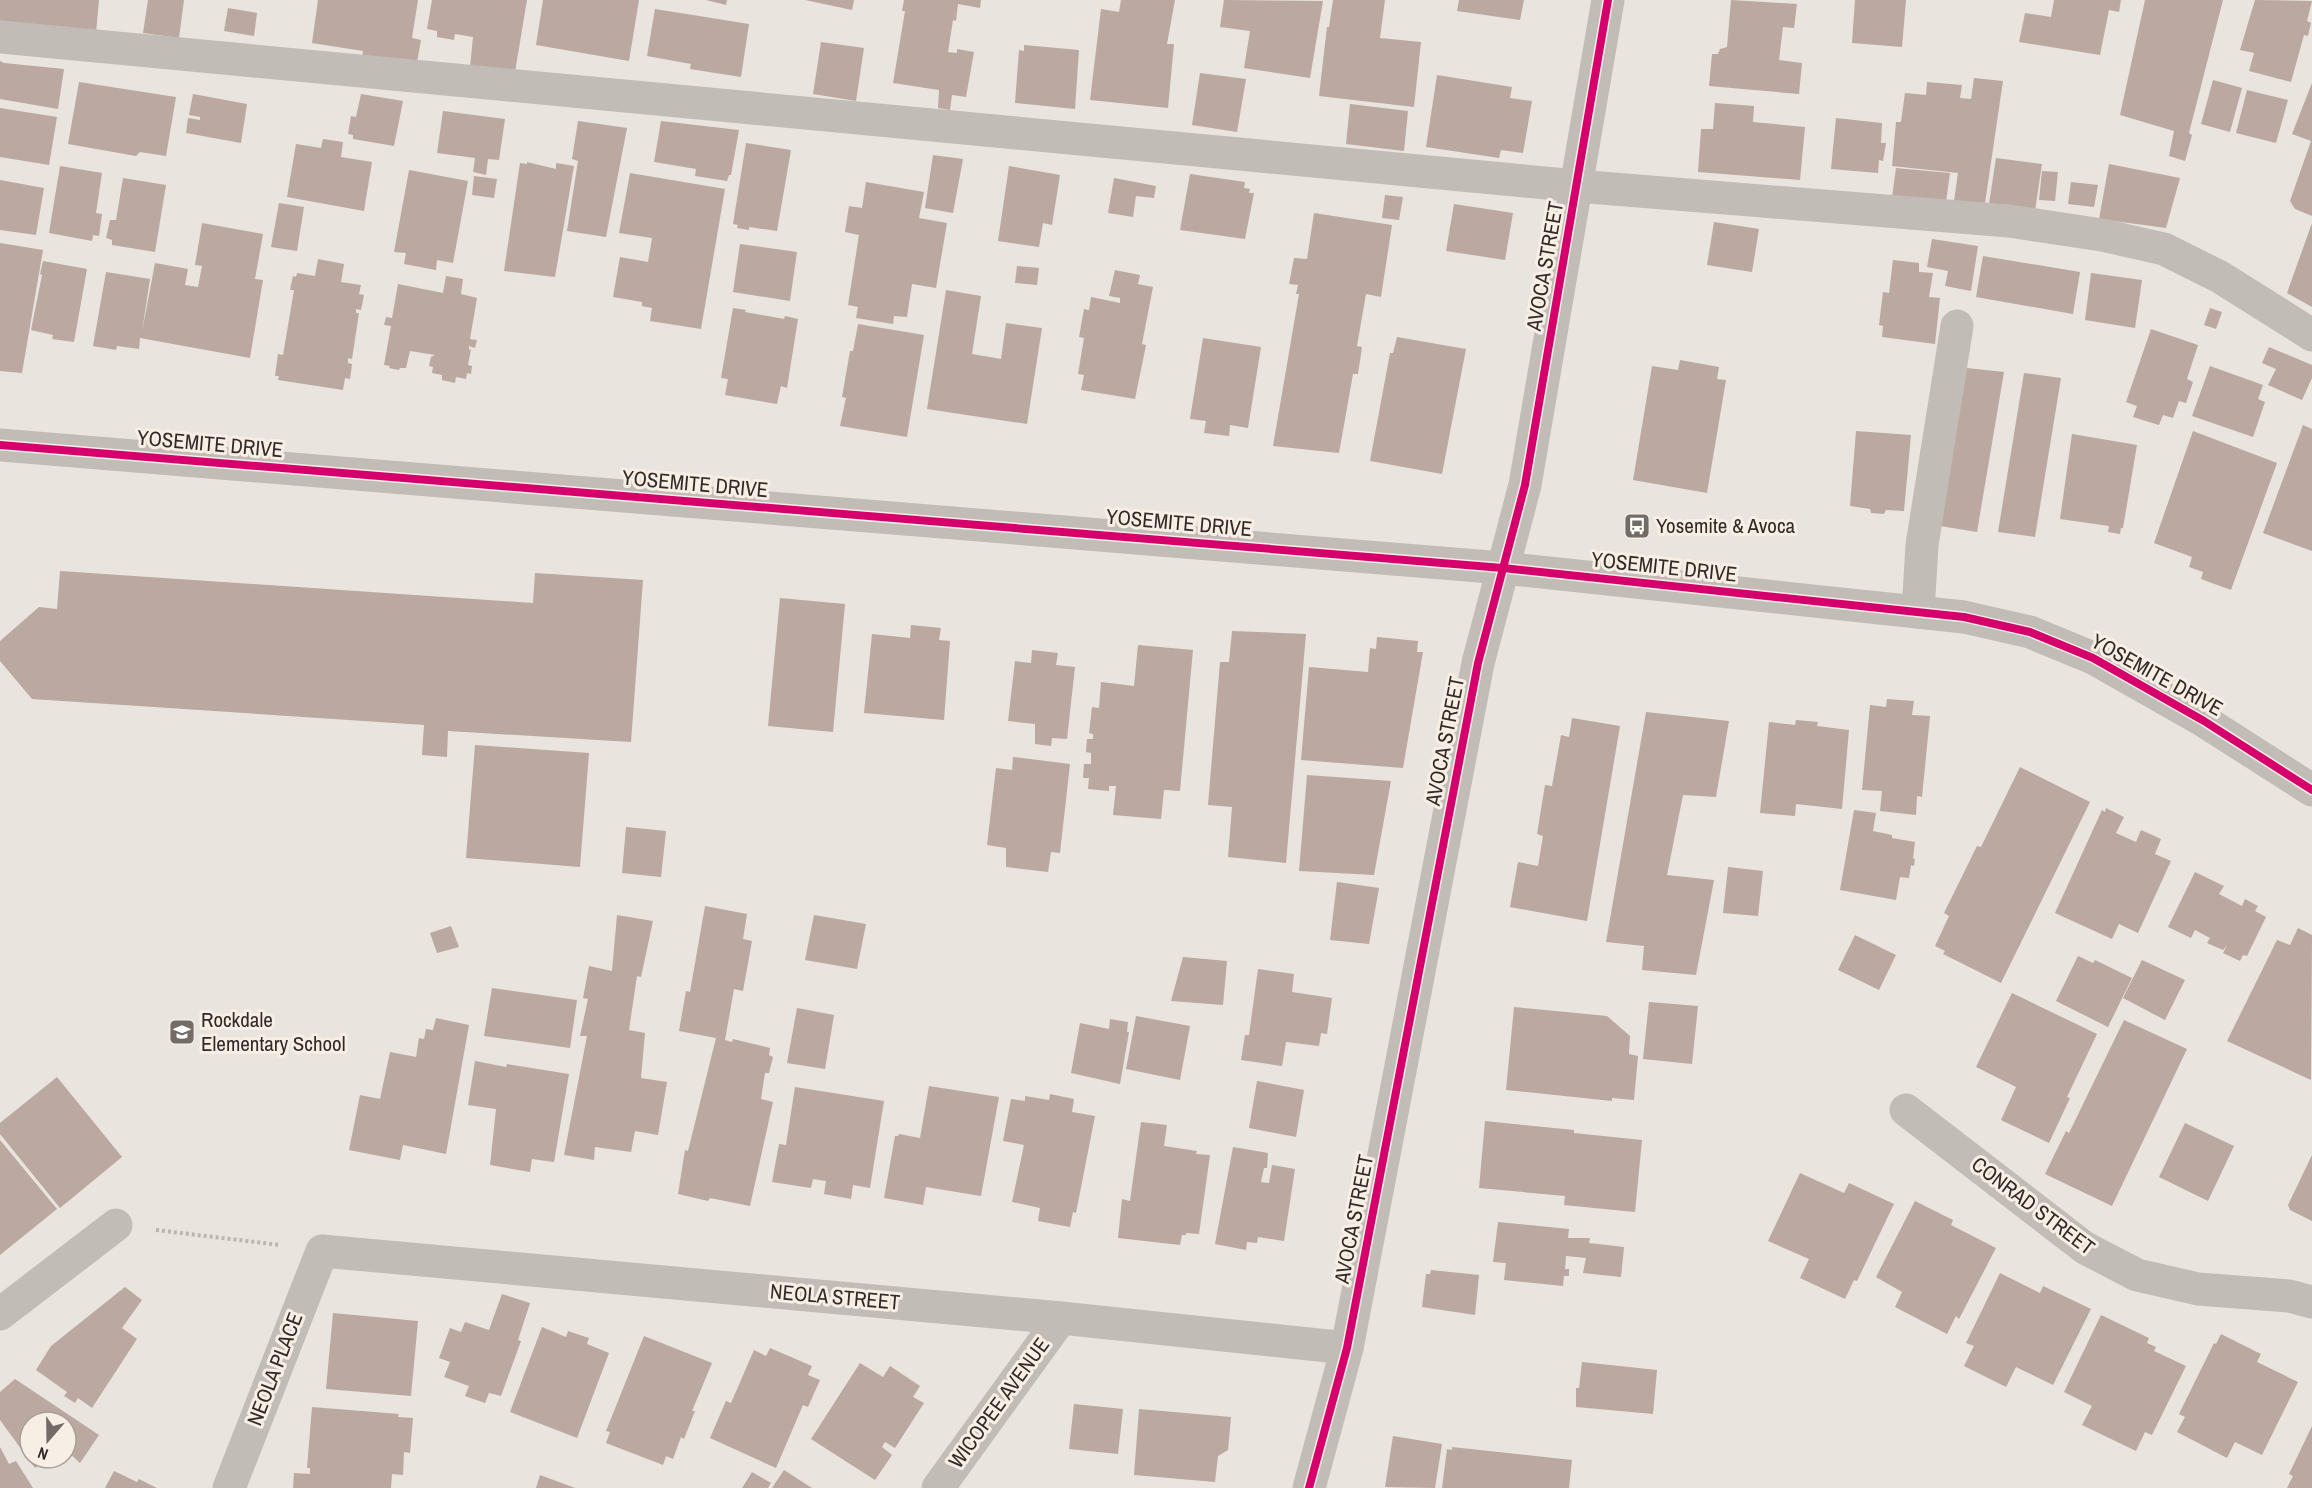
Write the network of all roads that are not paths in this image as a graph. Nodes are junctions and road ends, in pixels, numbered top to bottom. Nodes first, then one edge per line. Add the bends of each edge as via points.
1 (1608, 0) edge
2 (0, 37) edge
3 (1577, 186) junction
4 (1957, 326) dead end
5 (2312, 335) edge
6 (0, 445) edge
7 (1503, 568) junction
8 (1918, 612) junction
9 (2312, 790) edge
10 (1906, 1110) dead end
11 (116, 1225) road end
12 (322, 1251) joint
13 (2312, 1302) edge
14 (0, 1314) edge
15 (1061, 1318) junction
16 (1347, 1348) junction
17 (229, 1488) edge
18 (938, 1488) edge
19 (1309, 1488) edge

1 - 3 street, AVOCA STREET
2 - 3 street
3 - 5 street via 2009,221 2102,236 2164,249 2220,277
3 - 7 street, AVOCA STREET via 1525,485
4 - 8 street via 1922,545
6 - 7 street, YOSEMITE DRIVE
7 - 8 street, YOSEMITE DRIVE
7 - 16 street, AVOCA STREET via 1478,663
8 - 9 street, YOSEMITE DRIVE via 1964,617 2031,632 2093,658 2204,721
10 - 13 street, CONRAD STREET via 2085,1248 2137,1275 2198,1289 2289,1296
11 - 14 street
12 - 15 street, NEOLA STREET
12 - 17 street, NEOLA PLACE
15 - 16 street, NEOLA STREET
15 - 18 street, WICOPEE AVENUE
16 - 19 street, AVOCA STREET

